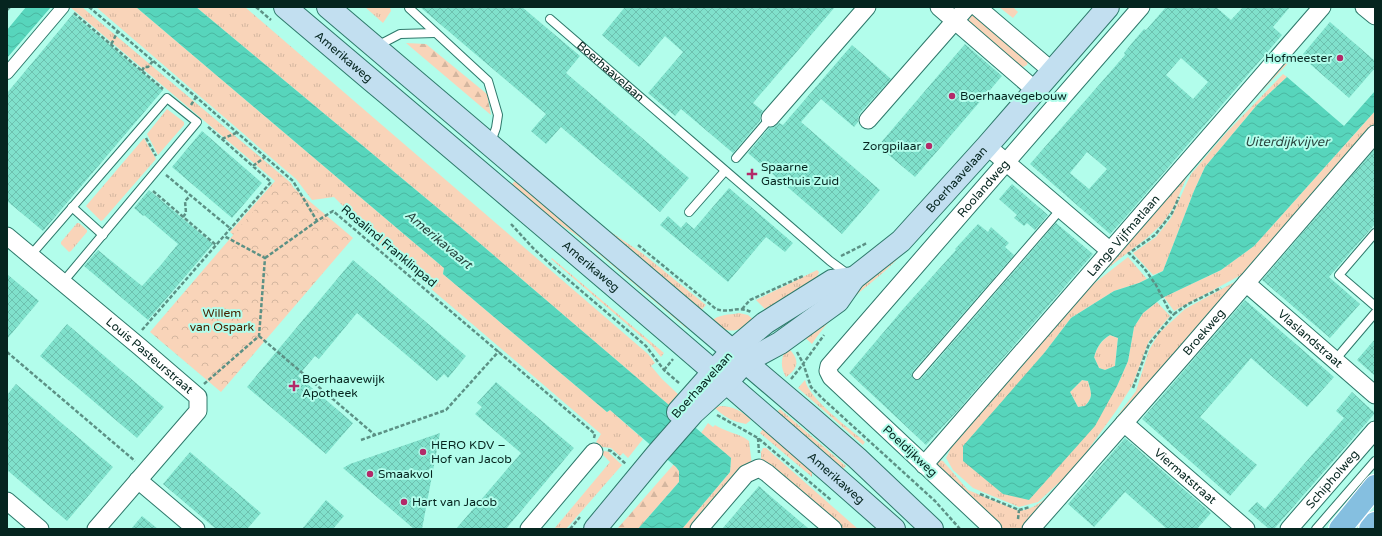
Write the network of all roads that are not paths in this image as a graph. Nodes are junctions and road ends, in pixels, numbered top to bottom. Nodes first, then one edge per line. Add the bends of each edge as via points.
1 (328, 7) edge
2 (410, 7) edge
3 (867, 7) edge
4 (939, 7) edge
5 (967, 7) edge
6 (977, 7) edge
7 (1108, 7) edge
8 (1140, 7) edge
9 (1322, 7) edge
10 (1364, 7) edge
11 (68, 9) edge
12 (280, 15) edge
13 (1375, 16) edge
14 (550, 20) dead end
15 (955, 21) junction
16 (435, 34) junction
17 (375, 47) junction
18 (1052, 71) junction
19 (7, 73) edge
20 (1035, 90) junction
21 (768, 120) joint
22 (868, 120) dead end
23 (1374, 137) edge
24 (490, 145) junction
25 (987, 146) junction
26 (736, 158) dead end
27 (1006, 162) junction
28 (725, 170) junction
29 (72, 207) junction
30 (1061, 209) junction
31 (689, 212) dead end
32 (1375, 233) edge
33 (103, 235) junction
34 (7, 236) edge
35 (1116, 254) junction
36 (30, 256) junction
37 (854, 278) junction
38 (63, 282) junction
39 (1246, 283) junction
40 (1375, 306) edge
41 (1375, 313) edge
42 (780, 343) junction
43 (738, 357) junction
44 (1335, 360) junction
45 (828, 371) joint
46 (917, 375) dead end
47 (720, 377) junction
48 (778, 390) junction
49 (1375, 395) edge
50 (1124, 423) junction
51 (1375, 430) edge
52 (597, 448) road end
53 (653, 450) junction
54 (1375, 461) edge
55 (924, 465) junction
56 (142, 475) junction
57 (1375, 486) edge
58 (7, 501) edge
59 (1375, 523) edge
60 (40, 529) edge
61 (96, 529) edge
62 (196, 529) edge
63 (529, 529) edge
64 (579, 529) edge
65 (595, 529) edge
66 (699, 529) edge
67 (833, 529) edge
68 (894, 529) edge
69 (932, 529) edge
70 (993, 529) edge
71 (1031, 529) edge
72 (1246, 529) edge
73 (1289, 529) edge
74 (1316, 529) edge
75 (1340, 529) edge
76 (1370, 529) edge

1 - 17 main road
2 - 16 lane
3 - 21 street
4 - 15 street
5 - 15 street
6 - 18 street
7 - 18 main road, Boerhaavelaan
8 - 27 street, Roolandweg
9 - 35 street, Lange Vijfmatlaan
10 - 13 street
11 - 19 street
12 - 47 main road, Amerikaweg via 545,227
14 - 28 lane, Boerhaavelaan
15 - 20 street
15 - 22 street
16 - 17 lane via 400,34
16 - 24 lane via 488,82 498,115
17 - 24 main road
18 - 20 main road, Boerhaavelaan
20 - 25 main road, Boerhaavelaan
21 - 26 lane
23 - 39 street, Broekweg
24 - 43 main road
25 - 27 street
25 - 37 main road, Boerhaavelaan via 901,241
27 - 30 street
27 - 45 street, Roolandweg
28 - 31 lane
28 - 37 lane, Boerhaavelaan via 830,261
29 - 33 lane
29 - 33 lane via 167,98 197,122
29 - 36 lane
30 - 35 street
30 - 46 lane
32 - 40 lane via 1339,275
33 - 38 lane
34 - 36 street, Louis Pasteurstraat
35 - 55 street, Lange Vijfmatlaan
36 - 38 street, Louis Pasteurstraat
37 - 42 main road, Boerhaavelaan via 838,301
37 - 43 main road, Boerhaavelaan via 832,281 765,323 749,336
38 - 56 street, Louis Pasteurstraat via 198,397 198,411
39 - 44 street, Vlaslandstraat
39 - 50 street, Broekweg
41 - 44 lane
42 - 43 main road, Boerhaavelaan
42 - 48 main road via 774,366
43 - 47 main road, Boerhaavelaan
43 - 48 main road
44 - 49 street, Vlaslandstraat
45 - 55 street, Poeldijkweg via 831,377
47 - 53 main road, Boerhaavelaan
47 - 68 main road, Amerikaweg
48 - 69 main road via 857,458
50 - 71 street, Broekweg
50 - 72 street, Viermatstraat
51 - 73 street, Schipholweg
52 - 63 street
53 - 64 main road, Boerhaavelaan
53 - 65 main road, Boerhaavelaan
54 - 74 lane, Schipholweg
55 - 70 street, Poeldijkweg
56 - 61 street, Louis Pasteurstraat
56 - 62 street
57 - 75 main road
58 - 60 street
59 - 76 main road
66 - 67 street via 746,474 759,468

